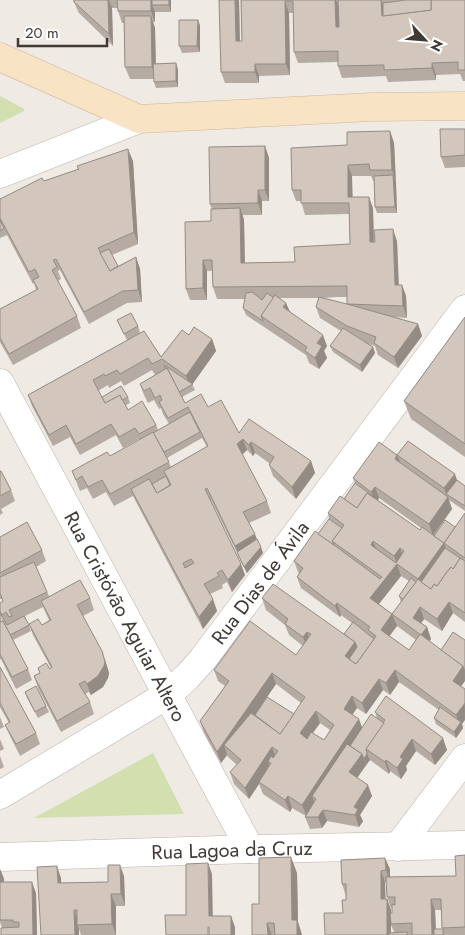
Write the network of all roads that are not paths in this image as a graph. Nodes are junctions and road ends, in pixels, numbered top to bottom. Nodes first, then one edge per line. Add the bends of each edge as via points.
1 (0, 57) edge
2 (465, 106) edge
3 (140, 119) junction
4 (0, 174) edge
5 (465, 309) edge
6 (0, 384) edge
7 (167, 695) junction
8 (465, 758) edge
9 (0, 795) edge
10 (465, 846) edge
11 (398, 847) junction
12 (250, 849) junction
13 (0, 857) edge

1 - 3 street
2 - 3 street via 372,107
3 - 4 street
5 - 7 street, Rua Dias de Ávila via 203,659
6 - 7 street, Rua Cristóvão Aguiar Altero
7 - 9 street, Rua Dias de Ávila
7 - 12 street, Rua Cristóvão Aguiar Altero
8 - 11 street
10 - 11 street, Rua Lagoa da Cruz
11 - 12 street, Rua Lagoa da Cruz
12 - 13 street, Rua Lagoa da Cruz

